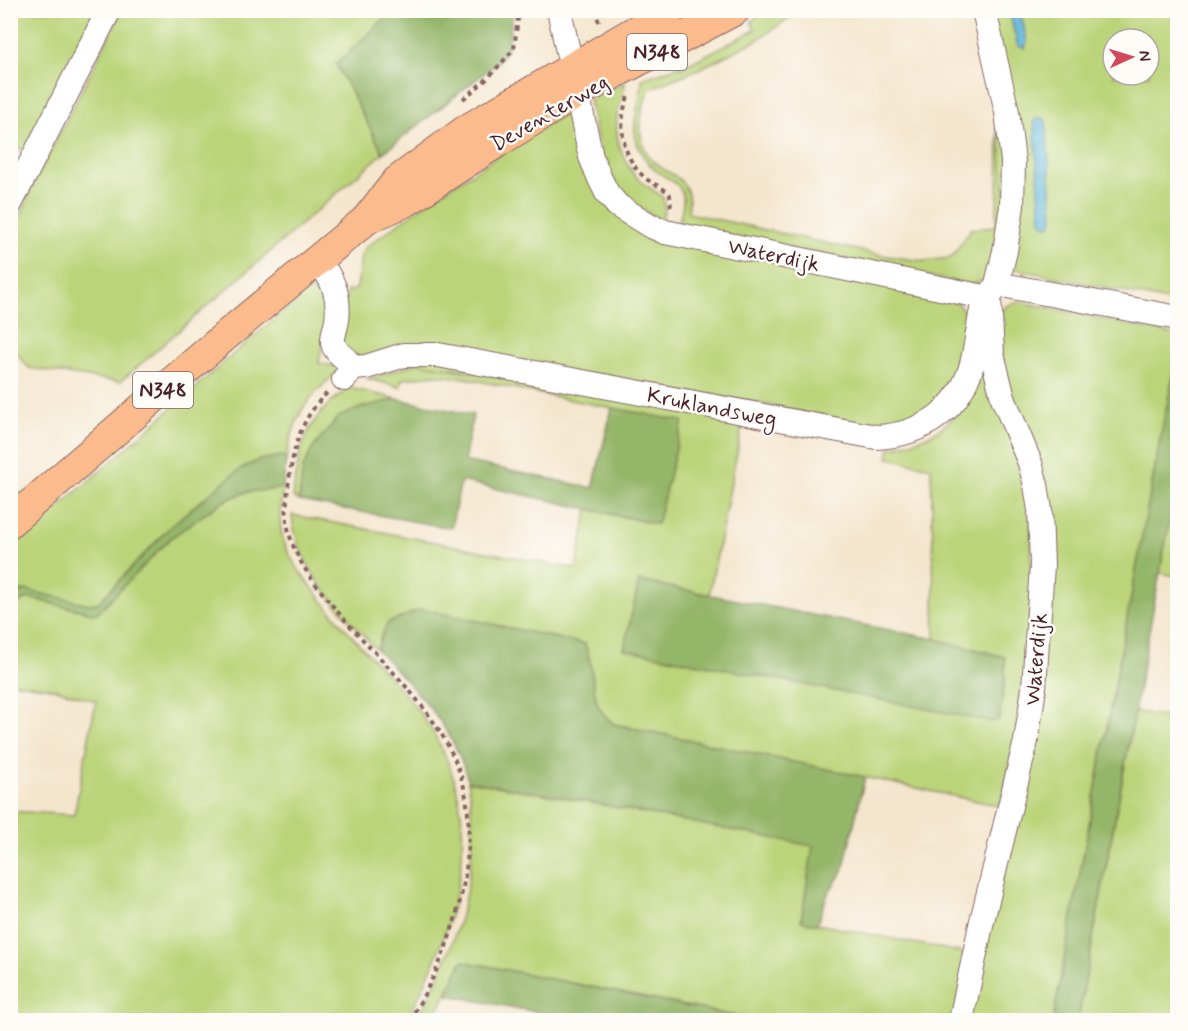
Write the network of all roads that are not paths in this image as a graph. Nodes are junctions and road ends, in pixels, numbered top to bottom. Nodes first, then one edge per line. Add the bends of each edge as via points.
1 (110, 10) edge
2 (559, 10) edge
3 (671, 10) edge
4 (735, 10) edge
5 (984, 10) edge
6 (574, 80) junction
7 (10, 204) edge
8 (316, 260) junction
9 (993, 291) junction
10 (1178, 318) edge
11 (10, 522) edge
12 (961, 1020) edge

1 - 7 street
2 - 6 street, Waterdijk
3 - 6 main road, Deventerweg / N348
4 - 6 main road, Deventerweg / N348 via 624,69
5 - 9 street, Waterdijk via 1007,112 1013,161 1012,206
6 - 8 main road, Deventerweg / N348 via 443,146 397,181 366,220
6 - 9 street, Waterdijk via 591,157 607,193 631,215 665,232
8 - 9 street, Kruklandsweg via 334,285 337,312 333,339 335,350 345,357 349,374 404,355 438,355 854,434 890,436 931,422 958,395 973,360 983,305
8 - 11 main road, Deventerweg / N348
9 - 10 street
9 - 12 street, Waterdijk via 993,366 1036,485 1042,565 1034,688 1026,741

